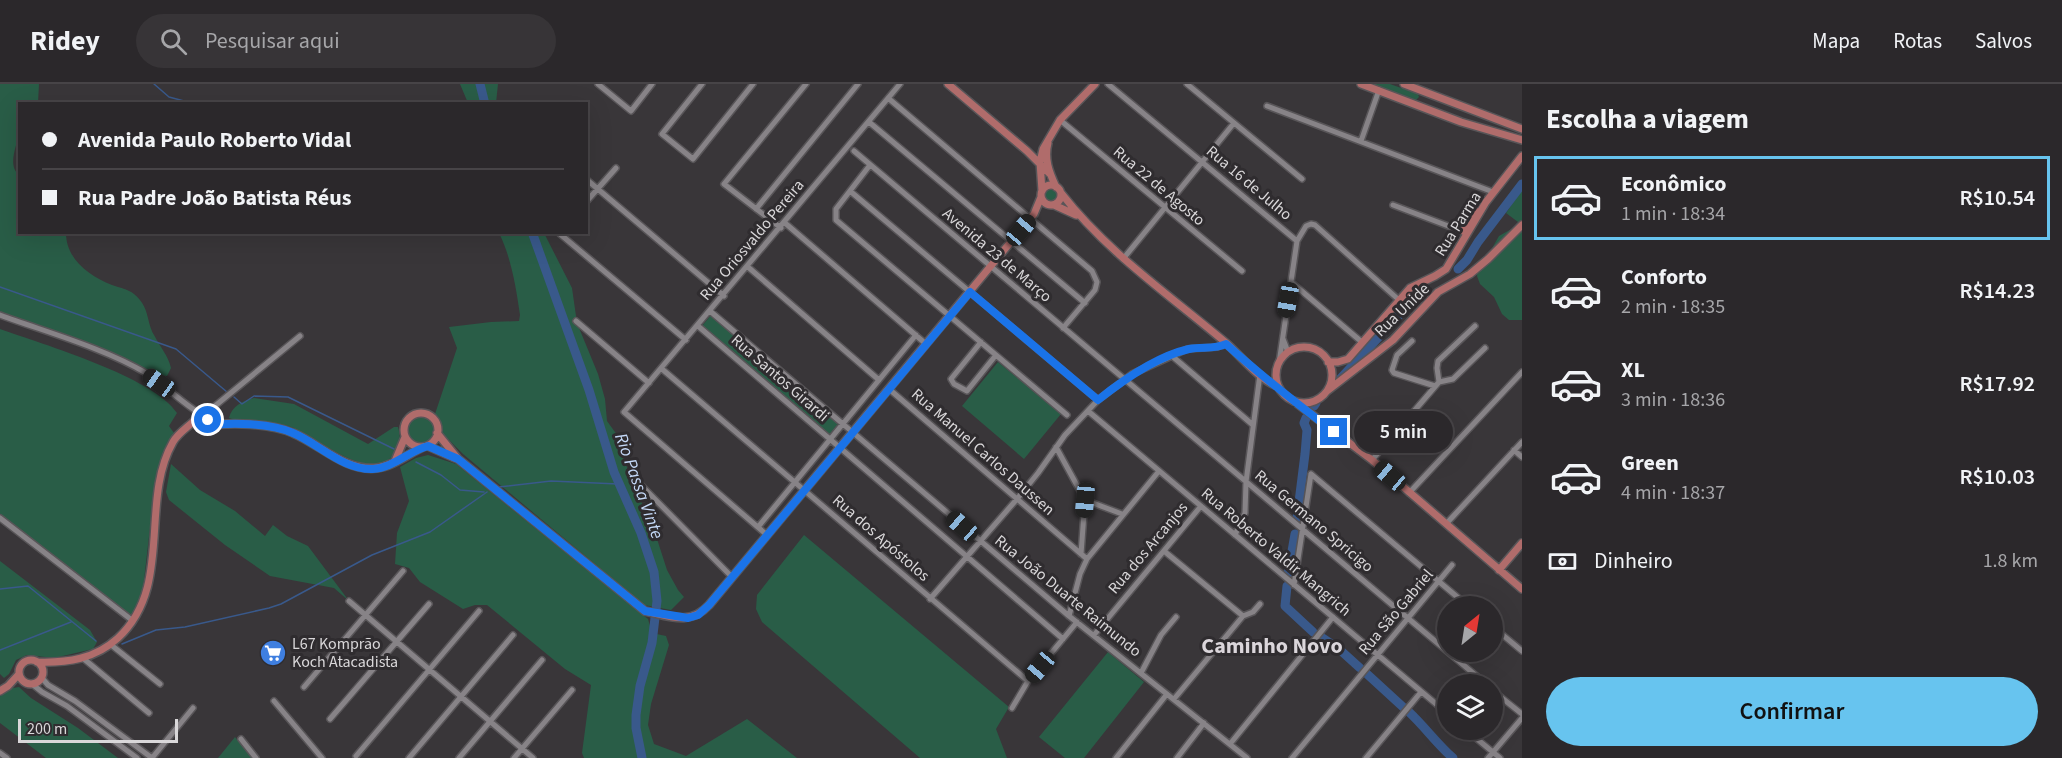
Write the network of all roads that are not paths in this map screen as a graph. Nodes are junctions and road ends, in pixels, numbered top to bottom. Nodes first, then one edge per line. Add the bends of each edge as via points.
1 (598, 84) edge
2 (652, 84) edge
3 (702, 84) edge
4 (753, 84) edge
5 (806, 84) edge
6 (858, 84) edge
7 (900, 84) edge
8 (948, 84) edge
9 (1095, 84) edge
10 (1108, 84) edge
11 (1187, 84) edge
12 (1361, 84) edge
13 (1404, 84) edge
14 (1379, 90) junction
15 (1422, 91) junction
16 (888, 98) junction
17 (1415, 104) junction
18 (1267, 106) dead end
19 (1468, 109) junction
20 (1060, 120) junction
21 (869, 122) junction
22 (1461, 122) junction
23 (1234, 123) junction
24 (1522, 129) edge
25 (1050, 138) junction
26 (1522, 140) edge
27 (1361, 141) junction
28 (1043, 148) junction
29 (854, 152) dead end
30 (1033, 156) junction
31 (1522, 156) edge
32 (1040, 162) junction
33 (1202, 162) junction
34 (870, 165) junction
35 (616, 168) dead end
36 (1049, 173) junction
37 (1302, 179) dead end
38 (588, 181) edge
39 (1056, 186) junction
40 (598, 189) junction
41 (850, 191) junction
42 (1493, 192) junction
43 (1041, 194) junction
44 (1061, 194) junction
45 (588, 200) edge
46 (1053, 205) junction
47 (1393, 205) dead end
48 (756, 208) junction
49 (1165, 208) junction
50 (1032, 216) junction
51 (1078, 216) junction
52 (783, 225) junction
53 (1522, 225) edge
54 (1466, 232) junction
55 (561, 234) edge
56 (1297, 241) junction
57 (1011, 242) junction
58 (1123, 259) junction
59 (748, 267) junction
60 (990, 267) junction
61 (1446, 269) junction
62 (1242, 272) dead end
63 (1432, 278) junction
64 (1291, 282) junction
65 (1456, 282) junction
66 (970, 292) junction
67 (1437, 292) junction
68 (724, 296) junction
69 (1399, 300) junction
70 (1084, 303) junction
71 (710, 311) junction
72 (0, 315) edge
73 (950, 316) junction
74 (576, 321) dead end
75 (698, 326) junction
76 (1475, 326) dead end
77 (1063, 328) junction
78 (916, 335) junction
79 (300, 336) dead end
80 (1282, 338) junction
81 (686, 340) junction
82 (1412, 341) dead end
83 (981, 342) junction
84 (1363, 343) junction
85 (926, 344) junction
86 (1226, 344) junction
87 (1485, 348) dead end
88 (1288, 352) junction
89 (996, 355) junction
90 (1172, 356) junction
91 (1328, 362) junction
92 (1279, 363) junction
93 (662, 369) junction
94 (1522, 372) edge
95 (1276, 375) junction
96 (1262, 376) junction
97 (1124, 379) junction
98 (879, 380) junction
99 (649, 384) junction
100 (1437, 384) junction
101 (1278, 386) junction
102 (889, 389) junction
103 (1327, 392) junction
104 (1098, 400) junction
105 (1294, 401) junction
106 (1312, 402) junction
107 (1088, 411) junction
108 (1067, 415) dead end
109 (1315, 417) junction
110 (202, 420) junction
111 (843, 424) junction
112 (1253, 425) junction
113 (853, 432) junction
114 (437, 433) junction
115 (405, 437) junction
116 (830, 439) junction
117 (1522, 442) edge
118 (425, 446) junction
119 (840, 447) junction
120 (1056, 447) junction
121 (1515, 450) junction
122 (1522, 457) edge
123 (458, 459) junction
124 (1372, 460) junction
125 (395, 461) junction
126 (1159, 471) junction
127 (635, 479) dead end
128 (795, 482) junction
129 (1246, 482) junction
130 (804, 490) junction
131 (1409, 493) junction
132 (1017, 499) junction
133 (1085, 500) junction
134 (1201, 506) junction
135 (1122, 514) junction
136 (0, 518) edge
137 (1446, 524) junction
138 (758, 527) junction
139 (1303, 530) junction
140 (767, 535) junction
141 (1235, 536) junction
142 (980, 542) junction
143 (1522, 543) edge
144 (1164, 551) junction
145 (1080, 554) junction
146 (967, 557) junction
147 (1087, 559) junction
148 (1452, 565) dead end
149 (1499, 570) junction
150 (402, 571) dead end
151 (732, 577) junction
152 (1439, 581) junction
153 (1294, 585) junction
154 (1522, 589) edge
155 (1456, 596) edge
156 (930, 599) junction
157 (349, 601) dead end
158 (429, 603) dead end
159 (1260, 604) dead end
160 (479, 611) dead end
161 (365, 615) junction
162 (1243, 615) junction
163 (1069, 616) junction
164 (1176, 617) dead end
165 (1333, 617) junction
166 (1408, 618) junction
167 (133, 621) junction
168 (1077, 622) junction
169 (513, 635) dead end
170 (1503, 635) edge
171 (1094, 636) junction
172 (1063, 639) junction
173 (396, 642) junction
174 (110, 644) junction
175 (1522, 651) edge
176 (1378, 655) junction
177 (84, 659) junction
178 (542, 660) dead end
179 (38, 662) junction
180 (58, 663) junction
181 (429, 670) junction
182 (1141, 673) junction
183 (19, 674) junction
184 (1474, 674) edge
185 (42, 676) junction
186 (1028, 681) junction
187 (29, 683) junction
188 (160, 684) dead end
189 (8, 686) junction
190 (303, 687) dead end
191 (572, 690) dead end
192 (0, 691) edge
193 (1422, 692) junction
194 (1167, 694) junction
195 (461, 697) junction
196 (1174, 699) junction
197 (1503, 700) edge
198 (274, 701) dead end
199 (1437, 705) edge
200 (193, 708) dead end
201 (1012, 708) dead end
202 (149, 713) dead end
203 (1522, 716) edge
204 (330, 719) dead end
205 (490, 722) junction
206 (1204, 723) junction
207 (240, 739) dead end
208 (1478, 740) edge
209 (1230, 744) junction
210 (522, 748) junction
211 (1493, 752) junction
212 (0, 753) edge
213 (356, 756) dead end
214 (7, 758) edge
215 (137, 758) edge
216 (152, 758) edge
217 (256, 758) edge
218 (322, 758) edge
219 (408, 758) edge
220 (459, 758) edge
221 (514, 758) edge
222 (533, 758) edge
223 (1116, 758) edge
224 (1177, 758) edge
225 (1246, 758) edge
226 (1293, 758) edge
227 (1366, 758) edge
228 (1488, 758) edge
229 (1500, 758) edge

1 - 2 street via 631,111
3 - 4 street via 662,134 693,159
5 - 48 street via 724,184
6 - 48 street
7 - 16 street, Rua Oriosvaldo Pereira
8 - 30 main road
9 - 20 main road
10 - 33 street, Rua 16 de Julho
11 - 23 street
12 - 14 main road
13 - 15 main road
14 - 17 main road
14 - 27 street
15 - 17 main road via 1421,101
15 - 19 main road
16 - 21 street, Rua Oriosvaldo Pereira
16 - 50 street
17 - 22 main road
18 - 27 street
19 - 22 main road
19 - 24 main road
20 - 25 main road
20 - 49 street, Rua 22 de Agosto
21 - 52 street, Rua Oriosvaldo Pereira
21 - 57 street
22 - 26 main road
23 - 33 street
23 - 37 street
25 - 28 main road
25 - 36 main road via 1046,153
27 - 42 street
28 - 30 main road
28 - 32 main road
29 - 34 street, Avenida 23 de Março
30 - 32 main road
31 - 42 main road, Rua Parma
32 - 36 main road
32 - 43 main road
33 - 49 street
33 - 56 street, Rua 16 de Julho
34 - 41 street
34 - 60 street, Avenida 23 de Março
35 - 40 street
36 - 39 main road
38 - 40 street
39 - 43 main road via 1048,186
39 - 44 main road
40 - 45 street
40 - 68 street
41 - 66 street
41 - 73 street via 836,209 836,220
42 - 54 main road, Rua Parma
43 - 46 main road via 1043,202
43 - 50 main road
44 - 46 main road
44 - 51 main road
46 - 50 main road
46 - 51 main road
47 - 54 street
48 - 52 street
49 - 58 street
49 - 62 street, Rua 22 de Agosto
50 - 57 main road
50 - 70 street via 1096,277 1095,290
51 - 58 main road
52 - 59 street, Rua Oriosvaldo Pereira
52 - 78 street
53 - 65 main road, Rua Unide via 1488,260
54 - 61 main road, Rua Parma
55 - 81 street
56 - 64 street, Rua 16 de Julho
56 - 69 street via 1306,226 1315,225
57 - 60 main road
57 - 70 street
58 - 86 main road
59 - 68 street, Rua Oriosvaldo Pereira
59 - 98 street
60 - 66 main road
60 - 77 street, Avenida 23 de Março
61 - 63 main road, Rua Parma
61 - 65 main road
63 - 67 main road via 1439,287
63 - 69 main road, Rua Parma via 1410,288
64 - 80 street, Rua 16 de Julho
64 - 84 street
65 - 67 main road, Rua Unide
66 - 73 main road
66 - 104 street
67 - 103 main road, Rua Unide via 1393,340
68 - 71 street, Rua Oriosvaldo Pereira
69 - 84 main road, Rua Parma
70 - 77 street
71 - 75 street, Rua Oriosvaldo Pereira
71 - 111 street, Rua João Duarte Raimundo
72 - 110 street via 126,363 159,383
73 - 83 street
73 - 85 main road
74 - 99 street
75 - 81 street, Rua Oriosvaldo Pereira
75 - 116 street, Rua Santos Girardi
76 - 100 street via 1438,361
77 - 97 street, Avenida 23 de Março
78 - 85 street
78 - 98 street
79 - 110 street
80 - 88 street
80 - 92 street, Rua 16 de Julho
81 - 93 street, Rua Oriosvaldo Pereira
82 - 100 street via 1395,358 1392,370
83 - 89 street
83 - 89 street via 951,379 954,384 967,391
84 - 91 main road, Rua Parma via 1348,359
85 - 102 main road
86 - 90 street via 1187,349
86 - 96 main road
87 - 100 street via 1453,379
88 - 91 main road via 1311,349
88 - 92 main road
89 - 108 street
90 - 97 street
90 - 112 street
91 - 103 main road via 1332,377
92 - 95 main road
93 - 99 street, Rua Oriosvaldo Pereira
93 - 128 street, Rua dos Apóstolos
94 - 131 street
95 - 96 main road
95 - 101 main road
96 - 101 main road
96 - 112 street
97 - 104 street
97 - 129 street, Rua Germano Spricigo
98 - 111 street
99 - 138 street, Rua Oriosvaldo Pereira via 624,412
100 - 124 street
101 - 105 main road
102 - 113 main road
102 - 132 street, Rua Manuel Carlos Daussen
103 - 106 main road
104 - 107 street
105 - 106 main road
105 - 109 main road
106 - 109 main road
107 - 120 street
107 - 126 street, Rua Roberto Valdir Mangrich
109 - 124 main road
110 - 125 main road via 285,430 362,468 378,468
110 - 167 main road via 173,442 158,494 150,578
111 - 113 street, Rua João Duarte Raimundo
111 - 116 street
112 - 129 street
113 - 119 main road
113 - 142 street, Rua João Duarte Raimundo
114 - 115 main road via 435,422 427,415 416,414 407,421
114 - 118 main road via 436,439
114 - 123 main road
115 - 118 main road via 413,445
115 - 125 main road
116 - 119 street, Rua Santos Girardi
116 - 128 street
117 - 121 street
118 - 123 main road
118 - 125 main road
119 - 130 main road
119 - 146 street, Rua Santos Girardi
120 - 132 street
120 - 133 street
121 - 122 street
121 - 137 street
123 - 151 main road via 645,611 688,618 698,615
124 - 131 main road
126 - 134 street, Rua Roberto Valdir Mangrich
126 - 135 street
127 - 151 street
128 - 130 street, Rua dos Apóstolos
128 - 138 street
129 - 139 street, Rua Germano Spricigo
129 - 141 street via 1245,513
130 - 140 main road
130 - 156 street, Rua dos Apóstolos
131 - 137 main road
132 - 142 street
132 - 145 street, Rua Manuel Carlos Daussen
133 - 135 street
133 - 145 street
134 - 141 street, Rua Roberto Valdir Mangrich
134 - 144 street, Rua dos Arcanjos
135 - 147 street
136 - 167 street
137 - 149 main road
138 - 140 street
139 - 152 street via 1311,474
139 - 153 street
139 - 166 street, Rua Germano Spricigo
140 - 151 main road
141 - 153 street, Rua Roberto Valdir Mangrich
142 - 146 street
142 - 163 street, Rua João Duarte Raimundo
143 - 149 main road
144 - 162 street
144 - 171 street, Rua dos Arcanjos
145 - 147 street, Rua Manuel Carlos Daussen
146 - 156 street
146 - 172 street, Rua Santos Girardi
147 - 163 street
148 - 152 street, Rua São Gabriel
149 - 154 main road
150 - 161 street
152 - 155 street
152 - 166 street, Rua São Gabriel
153 - 165 street, Rua Roberto Valdir Mangrich
156 - 186 street, Rua dos Apóstolos
157 - 161 street
158 - 173 street
159 - 162 street
160 - 181 street
161 - 173 street
161 - 190 street
162 - 196 street
163 - 168 street, Rua João Duarte Raimundo
164 - 182 street
165 - 176 street, Rua Roberto Valdir Mangrich
165 - 209 street
166 - 176 street, Rua São Gabriel
166 - 184 street, Rua Germano Spricigo
167 - 174 main road
168 - 171 street, Rua João Duarte Raimundo
168 - 172 street
169 - 195 street
170 - 175 street
171 - 182 street, Rua João Duarte Raimundo
172 - 186 street
173 - 181 street
173 - 204 street
174 - 177 main road
174 - 188 street
176 - 193 street, Rua Roberto Valdir Mangrich
176 - 226 street, Rua São Gabriel
177 - 180 main road
177 - 202 street
178 - 205 street
179 - 180 main road
179 - 183 main road via 24,662
179 - 185 main road
180 - 185 main road
181 - 195 street
181 - 213 street
182 - 194 street, Rua João Duarte Raimundo
183 - 187 main road
183 - 189 main road
185 - 187 main road
185 - 216 street via 48,686 75,701
186 - 201 street
187 - 189 main road
187 - 215 street
189 - 192 main road
191 - 210 street
193 - 199 street, Rua Roberto Valdir Mangrich
193 - 227 street
194 - 196 street, Rua João Duarte Raimundo
194 - 223 street
195 - 205 street
195 - 219 street
196 - 206 street, Rua João Duarte Raimundo
197 - 203 street
198 - 218 street
200 - 216 street
203 - 211 street
205 - 210 street
205 - 220 street
206 - 209 street, Rua João Duarte Raimundo
206 - 224 street
207 - 217 street
208 - 211 street
209 - 225 street, Rua João Duarte Raimundo
210 - 221 street
210 - 222 street
211 - 228 street
211 - 229 street
212 - 214 street

